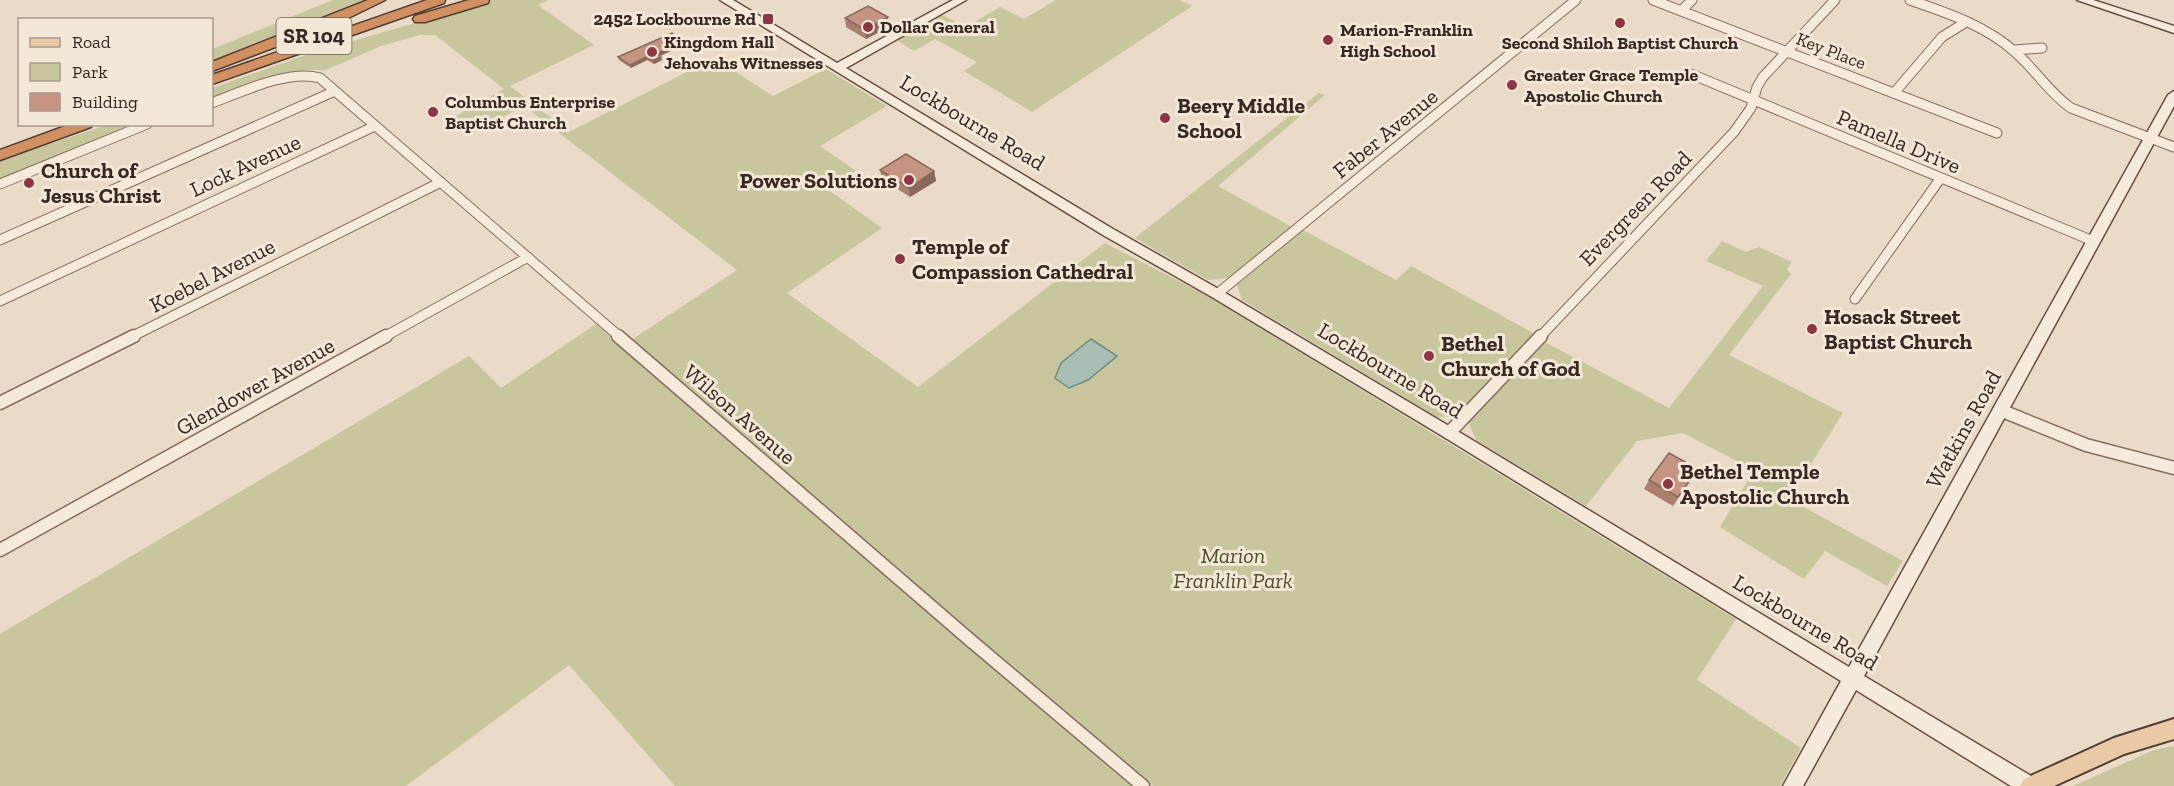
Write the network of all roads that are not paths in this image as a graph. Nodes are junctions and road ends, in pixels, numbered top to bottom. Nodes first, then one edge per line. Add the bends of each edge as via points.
1 (379, 0) edge
2 (416, 0) edge
3 (439, 0) edge
4 (483, 0) edge
5 (724, 0) edge
6 (961, 0) edge
7 (1576, 0) edge
8 (1653, 0) edge
9 (1692, 0) edge
10 (1835, 0) edge
11 (1910, 0) edge
12 (2082, 0) edge
13 (1681, 11) junction
14 (1966, 22) junction
15 (2174, 30) edge
16 (2042, 48) dead end
17 (2014, 50) junction
18 (1786, 52) junction
19 (254, 65) junction
20 (837, 68) junction
21 (213, 69) edge
22 (213, 69) edge
23 (1691, 74) dead end
24 (213, 80) edge
25 (335, 91) junction
26 (1894, 93) junction
27 (2174, 95) edge
28 (1753, 99) junction
29 (213, 103) edge
30 (52, 126) edge
31 (80, 126) edge
32 (142, 126) edge
33 (375, 126) junction
34 (1997, 133) dead end
35 (2150, 138) junction
36 (0, 145) edge
37 (2174, 147) edge
38 (0, 155) edge
39 (1940, 179) junction
40 (441, 182) junction
41 (0, 184) edge
42 (0, 240) edge
43 (2093, 241) junction
44 (528, 257) junction
45 (1217, 294) junction
46 (1855, 298) dead end
47 (0, 301) edge
48 (0, 403) edge
49 (2000, 410) junction
50 (1449, 433) junction
51 (2174, 468) edge
52 (0, 550) edge
53 (1852, 678) junction
54 (2174, 729) edge
55 (1143, 786) edge
56 (1792, 786) edge
57 (2030, 786) edge

1 - 21 highway
2 - 22 highway, SR 104
3 - 19 highway, SR 104
4 - 19 highway
5 - 20 main road, Lockbourne Road
6 - 20 main road
7 - 45 street, Faber Avenue
8 - 13 street, Key Place
9 - 13 street
10 - 18 street, Evergreen Road
11 - 14 street
12 - 15 main road
13 - 18 street, Key Place
14 - 17 street
14 - 26 street via 1942,37
16 - 17 street
17 - 35 street via 2071,108
18 - 26 street, Key Place
18 - 28 street, Evergreen Road via 1763,77
19 - 24 highway, SR 104
20 - 45 main road, Lockbourne Road
23 - 28 street, Pamella Drive
25 - 29 street, Wilson Avenue via 311,74
25 - 33 street, Wilson Avenue
25 - 42 street
26 - 34 street, Key Place
27 - 35 main road, Watkins Road
28 - 39 street, Pamella Drive
28 - 50 street, Evergreen Road via 1734,132
30 - 36 highway
31 - 38 highway
32 - 41 street
33 - 40 street, Wilson Avenue
33 - 47 street, Lock Avenue
35 - 37 street
35 - 43 main road, Watkins Road
39 - 43 street, Pamella Drive
39 - 46 street
40 - 44 street, Wilson Avenue
40 - 48 street, Koebel Avenue
43 - 49 main road, Watkins Road
44 - 52 street, Glendower Avenue
44 - 55 street, Wilson Avenue
45 - 50 main road, Lockbourne Road
49 - 51 street via 2081,445
49 - 53 main road, Watkins Road
50 - 53 main road, Lockbourne Road
53 - 56 main road, Watkins Road
53 - 57 main road, Lockbourne Road
54 - 57 main road via 2121,745

